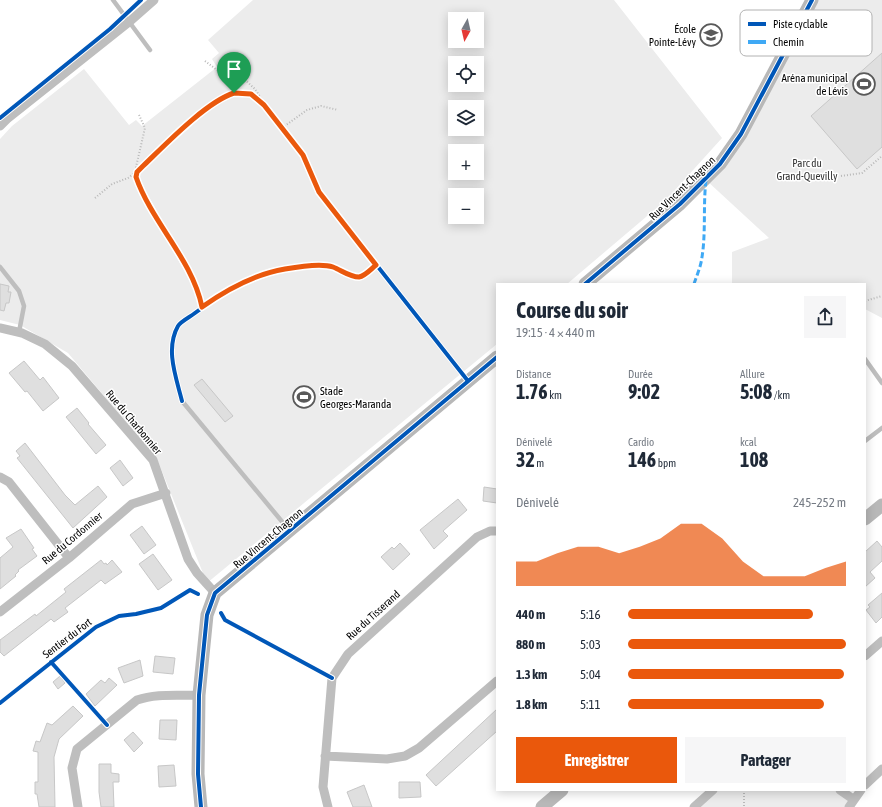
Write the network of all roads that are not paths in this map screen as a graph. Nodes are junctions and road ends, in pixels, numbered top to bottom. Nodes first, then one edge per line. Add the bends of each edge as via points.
1 (113, 0) edge
2 (154, 0) edge
3 (812, 0) edge
4 (807, 10) edge
5 (129, 22) junction
6 (150, 50) dead end
7 (782, 56) edge
8 (0, 126) edge
9 (0, 267) edge
10 (586, 283) edge
11 (0, 328) edge
12 (19, 332) junction
13 (496, 358) edge
14 (866, 360) edge
15 (882, 382) edge
16 (182, 400) dead end
17 (882, 428) edge
18 (866, 440) edge
19 (0, 477) edge
20 (166, 493) junction
21 (882, 505) edge
22 (866, 519) edge
23 (289, 531) junction
24 (496, 531) edge
25 (69, 558) junction
26 (215, 593) junction
27 (0, 612) edge
28 (882, 641) edge
29 (866, 655) edge
30 (496, 682) edge
31 (199, 695) junction
32 (325, 756) junction
33 (882, 769) edge
34 (866, 784) edge
35 (561, 791) edge
36 (841, 791) edge
37 (860, 791) edge
38 (702, 793) edge
39 (851, 803) edge
40 (78, 807) edge
41 (201, 807) edge
42 (328, 807) edge
43 (542, 807) edge
44 (694, 807) edge

1 - 5 lane
2 - 5 street
3 - 4 street, Rue Vincent-Chagnon
5 - 6 lane
5 - 8 street
7 - 10 street, Rue Vincent-Chagnon via 741,134 720,164 680,204
9 - 12 lane via 19,291 24,306
11 - 12 street, Rue du Charbonnier
12 - 20 street, Rue du Charbonnier via 46,344 72,366 152,460
13 - 23 street, Rue Vincent-Chagnon
14 - 15 lane
16 - 23 lane
17 - 18 lane
19 - 25 street via 9,482
20 - 25 street, Rue du Cordonnier via 132,504
20 - 26 street, Rue du Charbonnier via 188,559
21 - 22 street
23 - 26 street, Rue Vincent-Chagnon
24 - 32 street, Rue du Tisserand via 478,537 348,654 332,678
25 - 27 street, Rue du Cordonnier
26 - 31 street via 207,615
28 - 29 street
30 - 32 street via 419,748 405,756 387,760
31 - 40 street via 159,696 137,700 77,749 72,768
31 - 41 street via 198,774
32 - 42 street, Rue du Tisserand via 323,787
33 - 34 street
35 - 43 street
36 - 39 street
37 - 39 street
38 - 44 street

